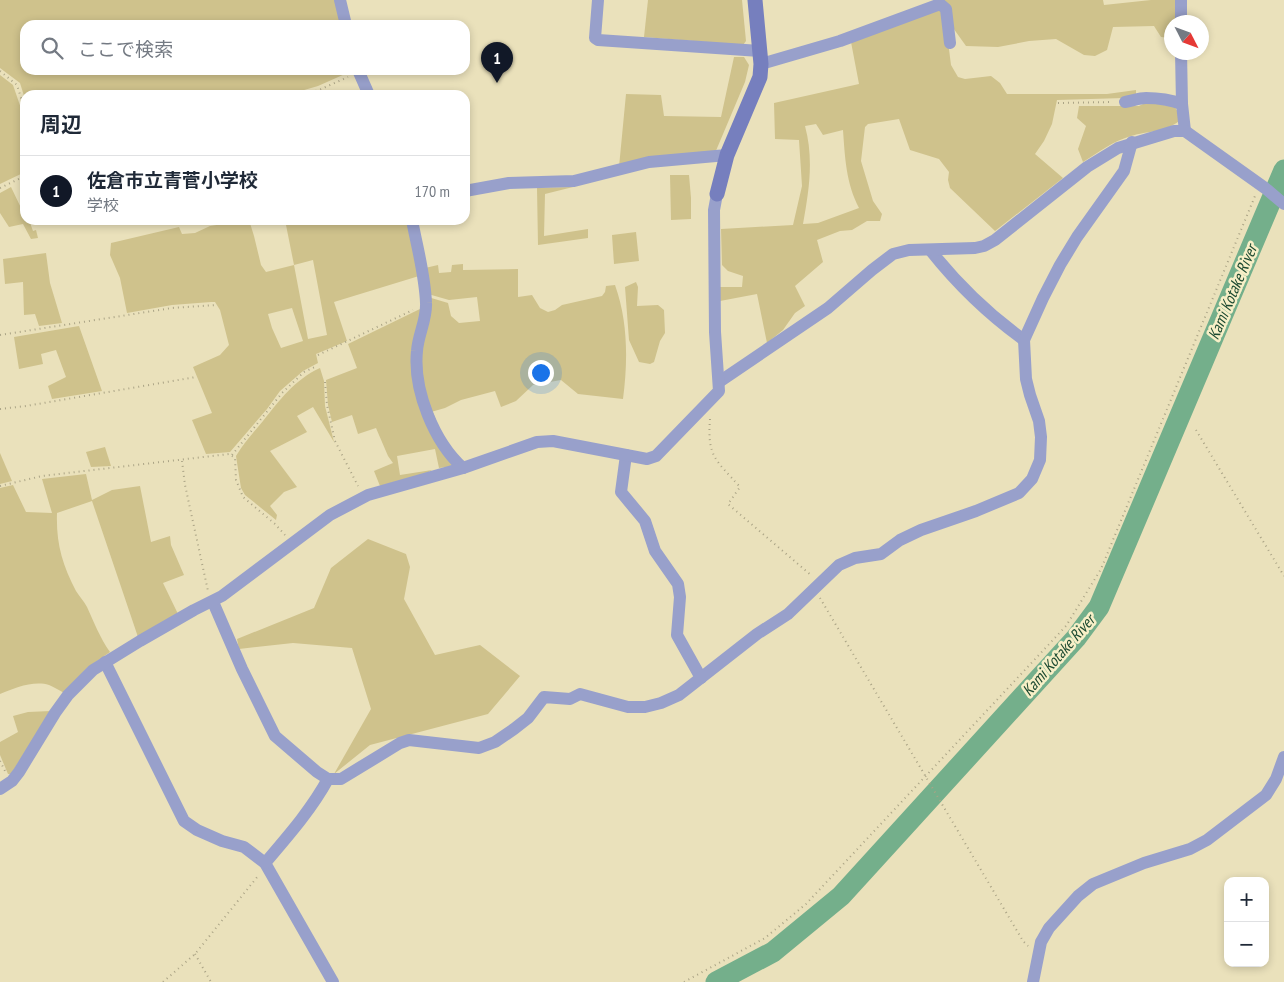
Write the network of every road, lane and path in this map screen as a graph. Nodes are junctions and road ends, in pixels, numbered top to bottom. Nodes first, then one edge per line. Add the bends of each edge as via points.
1 (340, 0) edge
2 (598, 0) edge
3 (755, 0) edge
4 (1181, 0) edge
5 (1181, 15) edge
6 (345, 20) edge
7 (950, 43) dead end
8 (761, 58) junction
9 (1182, 60) edge
10 (0, 71) edge
11 (351, 75) edge
12 (361, 75) edge
13 (319, 90) edge
14 (367, 90) edge
15 (20, 94) edge
16 (1126, 102) joint
17 (1058, 103) dead end
18 (1182, 104) junction
19 (1185, 131) junction
20 (1132, 142) junction
21 (727, 155) junction
22 (20, 178) edge
23 (1262, 186) junction
24 (0, 188) edge
25 (470, 189) edge
26 (717, 194) joint
27 (1284, 203) edge
28 (413, 225) edge
29 (931, 251) junction
30 (426, 304) junction
31 (216, 305) dead end
32 (0, 336) edge
33 (1024, 340) junction
34 (318, 355) dead end
35 (317, 366) dead end
36 (196, 377) dead end
37 (325, 382) dead end
38 (719, 382) junction
39 (711, 400) junction
40 (0, 409) edge
41 (1196, 430) dead end
42 (232, 455) junction
43 (626, 455) junction
44 (182, 460) junction
45 (463, 468) junction
46 (0, 486) edge
47 (363, 497) junction
48 (291, 543) junction
49 (1284, 576) edge
50 (816, 585) junction
51 (212, 602) junction
52 (105, 662) junction
53 (700, 678) junction
54 (1284, 758) edge
55 (926, 777) junction
56 (328, 779) junction
57 (0, 789) edge
58 (267, 865) junction
59 (195, 954) junction
60 (1038, 954) junction
61 (163, 982) edge
62 (212, 982) edge
63 (334, 982) edge
64 (684, 982) edge
65 (1033, 982) edge

1 - 6 street
2 - 8 street via 598,40
3 - 8 street
4 - 5 street
7 - 8 street via 946,9 940,4 840,41
8 - 21 street via 757,86
9 - 18 street
10 - 15 path via 17,84
11 - 13 path
12 - 14 street
16 - 17 path
16 - 18 street via 1143,98
18 - 19 street
19 - 20 street
19 - 23 street
20 - 29 street via 1099,158 984,246
20 - 33 street via 1124,171 1060,265
21 - 25 street via 648,162 574,181 509,183
21 - 26 street
22 - 24 path
23 - 27 street
23 - 55 path via 1101,569 1066,626
26 - 38 street via 714,210 715,332
28 - 30 street
29 - 33 street via 950,276
29 - 38 street via 909,250 893,254 828,308
30 - 34 path
30 - 45 street via 416,353 422,400 438,437
31 - 32 path via 172,308
33 - 50 street via 1026,379 1041,437 1040,460 1032,479 1020,493 921,530 881,554 855,558 839,565
35 - 42 path via 304,372 282,393
36 - 40 path
37 - 47 path via 326,405 335,441
38 - 39 street via 720,391
39 - 43 street via 656,456 646,459
39 - 50 path via 710,449 740,488 728,504
41 - 49 path
42 - 44 path
42 - 48 path via 238,488 243,497 275,524
43 - 45 street via 542,441
43 - 53 street via 621,492 645,521 656,551 678,584 678,636
44 - 46 path via 42,476
44 - 51 path
45 - 47 street
47 - 48 street via 330,515
48 - 51 street
50 - 53 street via 788,614
50 - 55 path
51 - 52 street
51 - 56 street via 275,736
52 - 57 street via 68,695 19,772
52 - 58 street via 184,821 222,841 244,847
53 - 56 street via 679,695 646,707 628,707 580,694 570,699 544,697 528,718 495,742 479,748 409,740 341,779
54 - 60 street via 1266,795 1207,840 1092,884 1049,928
55 - 60 path via 1023,941
55 - 64 path via 799,910 766,938
56 - 58 street via 317,800
58 - 59 path
58 - 63 street
59 - 61 path
59 - 62 path
60 - 65 street

